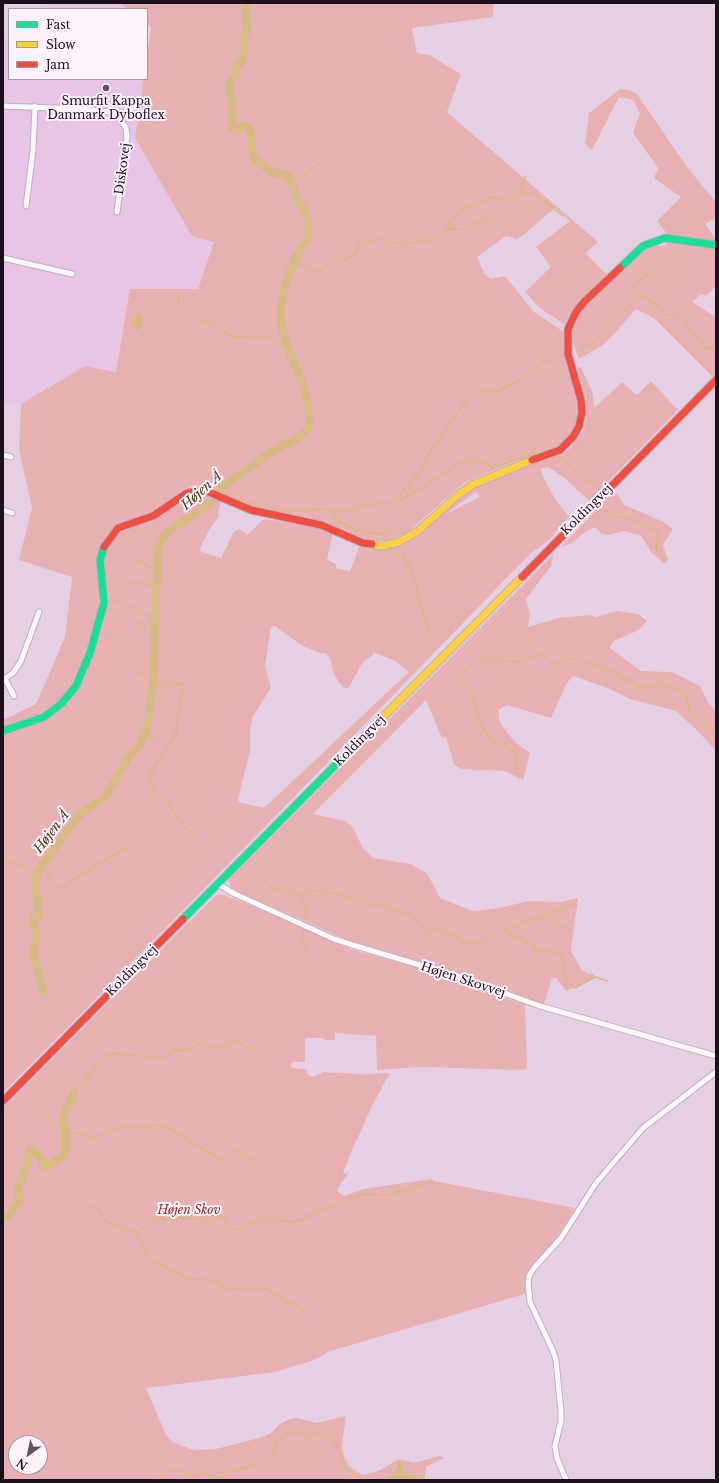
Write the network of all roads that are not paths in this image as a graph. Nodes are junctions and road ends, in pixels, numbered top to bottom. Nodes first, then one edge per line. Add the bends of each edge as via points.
1 (3, 106) edge
2 (35, 106) junction
3 (26, 206) dead end
4 (116, 212) dead end
5 (716, 245) edge
6 (3, 258) edge
7 (72, 274) dead end
8 (716, 380) edge
9 (3, 455) edge
10 (11, 457) dead end
11 (3, 510) edge
12 (12, 513) dead end
13 (39, 612) dead end
14 (4, 679) edge
15 (14, 696) dead end
16 (3, 731) edge
17 (218, 884) junction
18 (716, 1056) edge
19 (716, 1072) edge
20 (3, 1101) edge
21 (566, 1480) edge

1 - 2 street, Diskovej
2 - 3 street
2 - 4 street, Diskovej via 109,112 121,119 127,137
5 - 16 street via 666,238 650,242 584,302 568,329 568,354 582,412 573,437 556,452 524,462 472,485 408,538 382,546 363,543 321,525 251,510 217,494 199,490 187,493 153,516 118,528 106,542 100,560 104,603 90,653 76,686 61,704 44,717
6 - 7 street
8 - 17 street, Koldingvej
9 - 10 street
11 - 12 street
13 - 14 street via 22,662
14 - 15 street
17 - 18 street, Højen Skovvej via 348,944 460,977 540,1006
17 - 20 street, Koldingvej
19 - 21 street via 642,1128 596,1183 561,1238 529,1276 530,1302 556,1360 561,1421 556,1446 557,1458

